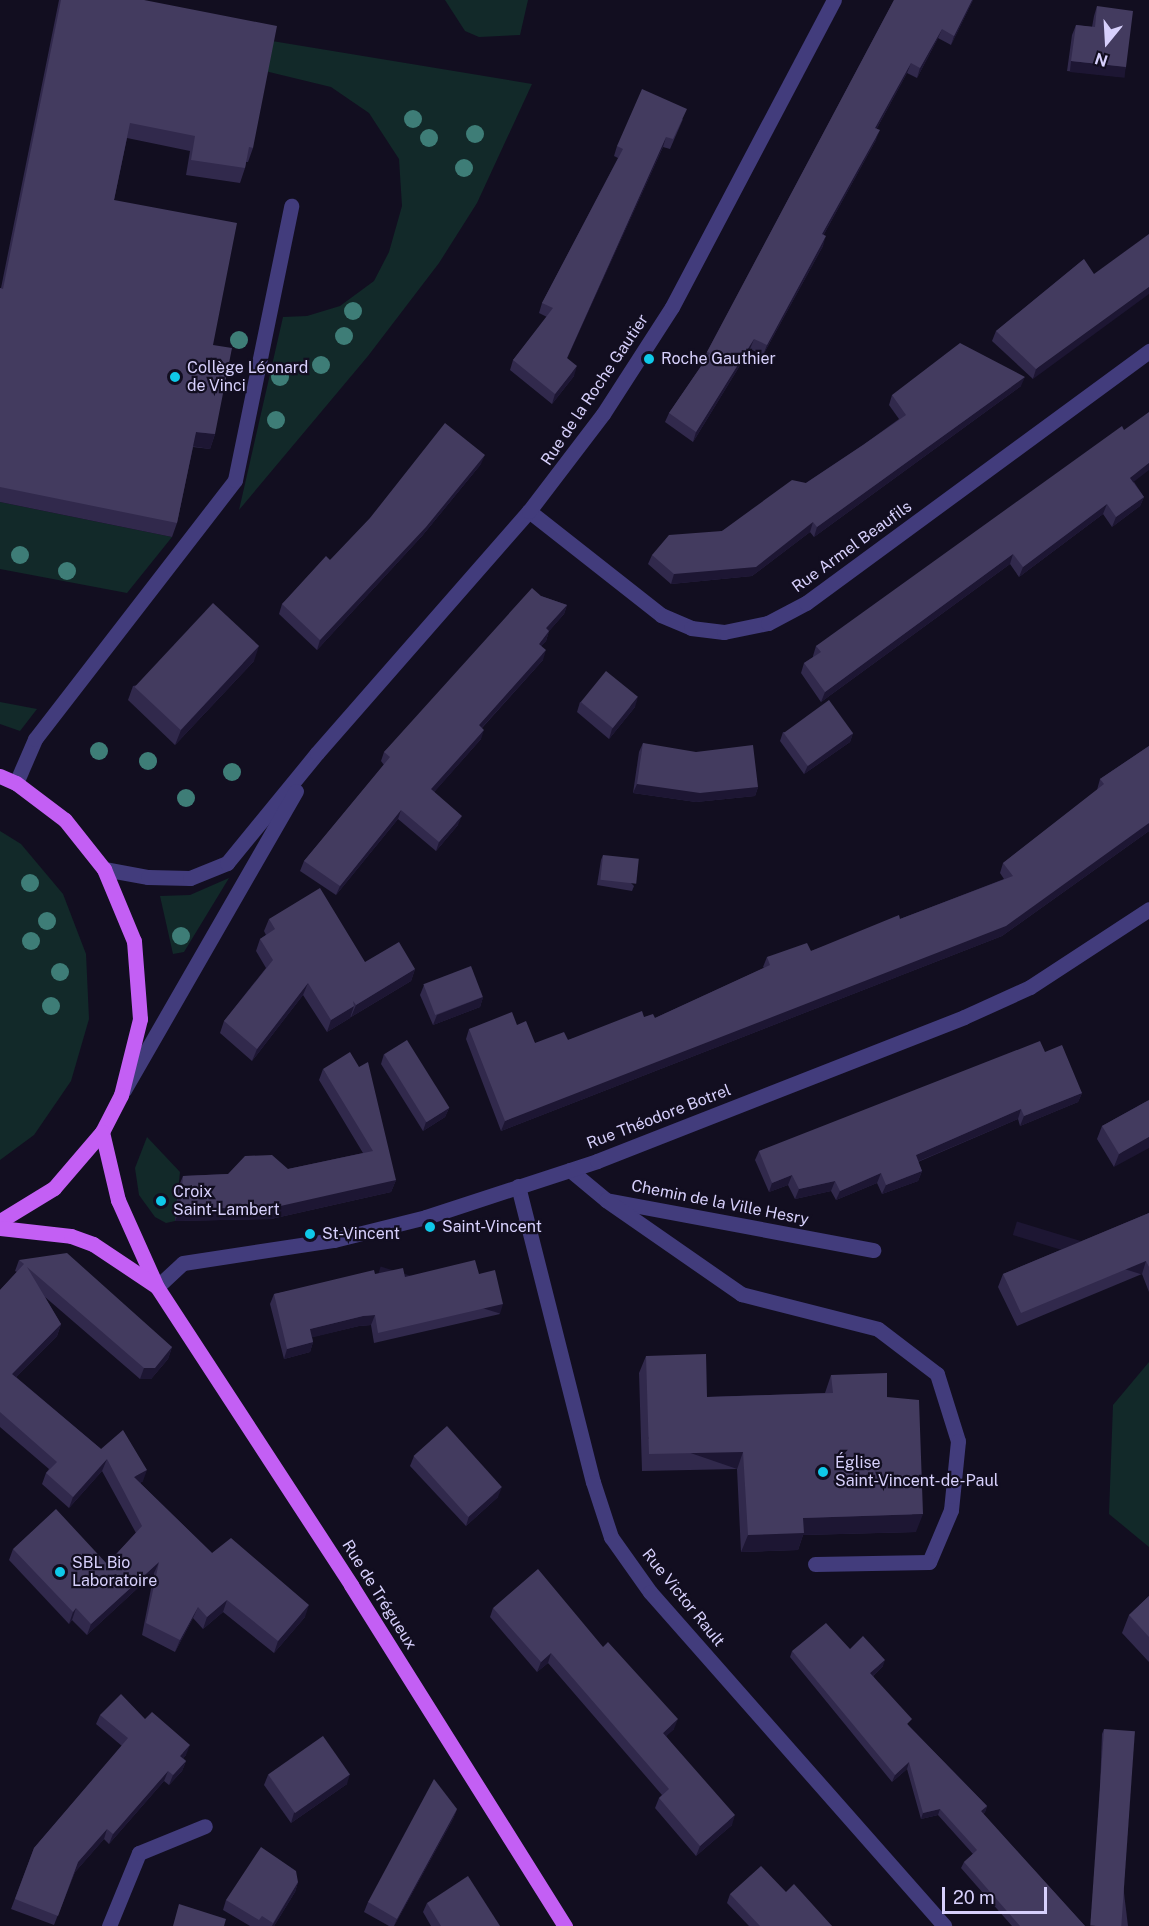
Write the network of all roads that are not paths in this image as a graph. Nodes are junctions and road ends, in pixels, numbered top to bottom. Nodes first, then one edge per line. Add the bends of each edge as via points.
1 (834, 0) edge
2 (291, 206) dead end
3 (1149, 351) edge
4 (529, 511) junction
5 (317, 753) junction
6 (0, 776) edge
7 (16, 783) junction
8 (104, 869) junction
9 (1149, 909) edge
10 (121, 1095) junction
11 (102, 1132) junction
12 (570, 1170) junction
13 (518, 1186) junction
14 (606, 1200) junction
15 (0, 1221) edge
16 (0, 1228) edge
17 (873, 1250) dead end
18 (157, 1287) junction
19 (815, 1564) dead end
20 (205, 1826) dead end
21 (110, 1926) edge
22 (565, 1926) edge
23 (944, 1926) edge

1 - 4 street, Rue de la Roche Gautier via 667,316 603,414
2 - 7 street via 235,480 35,739
3 - 4 street, Rue Armel Beaufils via 806,603 768,623 724,632 691,628 661,615
4 - 5 street, Rue de la Roche Gautier
5 - 8 street via 228,863 190,878 148,877
5 - 10 street
6 - 7 main road
7 - 8 main road via 65,820
8 - 10 main road via 134,941 140,1019
9 - 12 street, Rue Théodore Botrel via 1030,987 964,1017
10 - 11 main road
11 - 15 main road via 54,1188
11 - 18 main road, Rue de Trégueux via 118,1200
12 - 13 street, Rue Théodore Botrel
12 - 14 street, Chemin de la Ville Hesry
13 - 18 street, Rue Théodore Botrel via 426,1217 334,1240 183,1263
13 - 23 street, Rue Victor Rault via 593,1482 611,1537 650,1592
14 - 17 street, Chemin de la Ville Hesry
14 - 19 street via 741,1294 878,1329 937,1374 957,1441 951,1510 929,1562
16 - 18 main road, Rue de Trégueux via 71,1236 93,1244
18 - 22 main road, Rue de Trégueux via 351,1585
20 - 21 street via 139,1853

